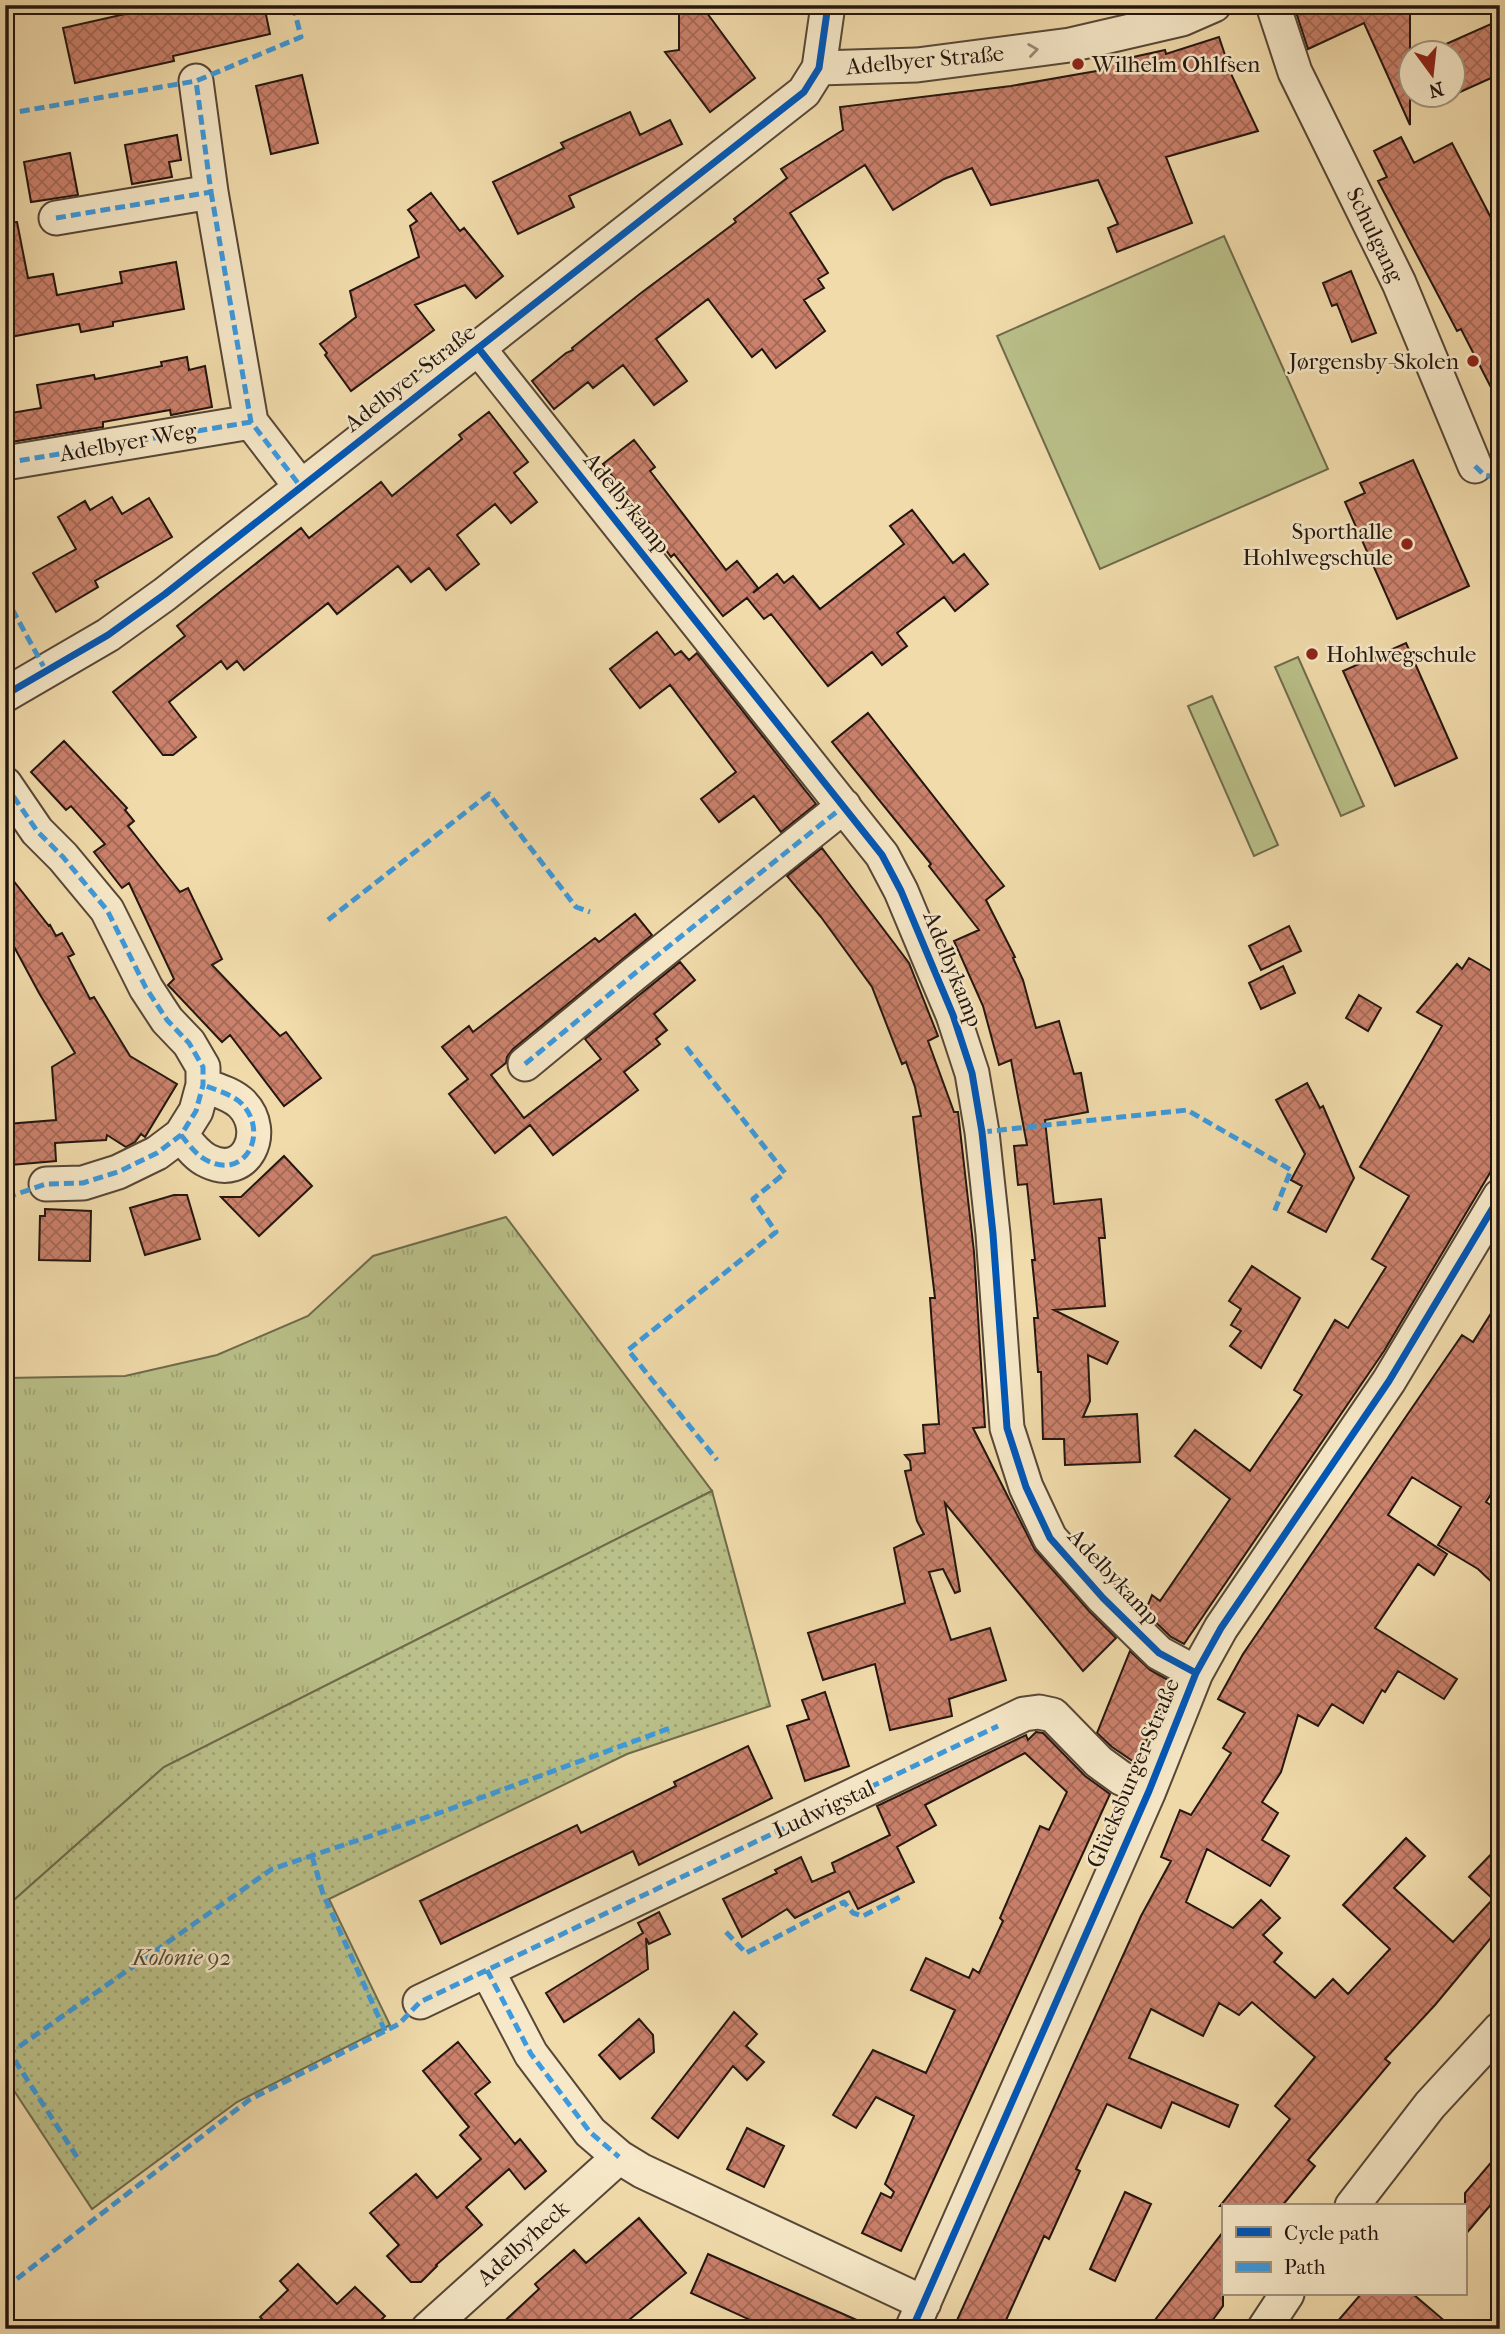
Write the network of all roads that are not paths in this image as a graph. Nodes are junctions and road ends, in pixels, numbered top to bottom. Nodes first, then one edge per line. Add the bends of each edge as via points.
1 (828, 5) edge
2 (1214, 5) edge
3 (1273, 5) edge
4 (819, 68) junction
5 (196, 81) dead end
6 (211, 192) junction
7 (56, 218) dead end
8 (479, 349) junction
9 (251, 422) junction
10 (5, 463) edge
11 (1475, 466) dead end
12 (301, 487) junction
13 (5, 695) edge
14 (5, 785) edge
15 (844, 806) junction
16 (526, 1064) dead end
17 (203, 1085) junction
18 (181, 1135) junction
19 (46, 1184) dead end
20 (1500, 1196) edge
21 (1196, 1673) junction
22 (1149, 1791) junction
23 (486, 1970) junction
24 (420, 2002) dead end
25 (1500, 2029) edge
26 (619, 2157) junction
27 (1354, 2204) edge
28 (1286, 2296) edge
29 (918, 2316) edge
30 (428, 2329) edge
31 (1264, 2329) edge

1 - 4 street
4 -> 2 street, Adelbyer Straße via 917,65 1070,45 1182,19
3 - 11 street, Schulgang via 1295,72 1399,283
4 - 8 street, Adelbyer Straße via 804,92
5 - 6 street
6 - 7 street
6 - 9 street
8 - 12 street, Adelbyer Straße
8 - 15 street, Adelbykamp
9 - 10 street, Adelbyer Weg
9 - 12 street
12 - 13 street, Adelbyer Straße via 108,635
14 - 17 street via 37,831 107,910 146,988 167,1020 190,1043 203,1067
15 - 16 street
15 - 21 street, Adelbykamp via 883,855 901,891 972,1073 993,1234 1007,1428 1026,1487 1050,1538 1104,1598 1159,1653
17 - 18 street via 196,1111
17 - 18 street via 242,1104 254,1123 255,1142 243,1159 228,1165 210,1163
18 - 19 street via 118,1172 83,1183
20 - 21 street, Glücksburger Straße via 1389,1381 1221,1628
21 - 22 street, Glücksburger Straße
22 - 23 street, Ludwigstal via 1099,1762 1053,1715 1024,1714
22 - 29 street, Glücksburger Straße
23 - 24 street, Ludwigstal
23 - 26 street via 531,2053 590,2132
25 - 27 street via 1430,2105
26 - 29 street
26 - 30 street, Adelbyheck
28 - 31 street

